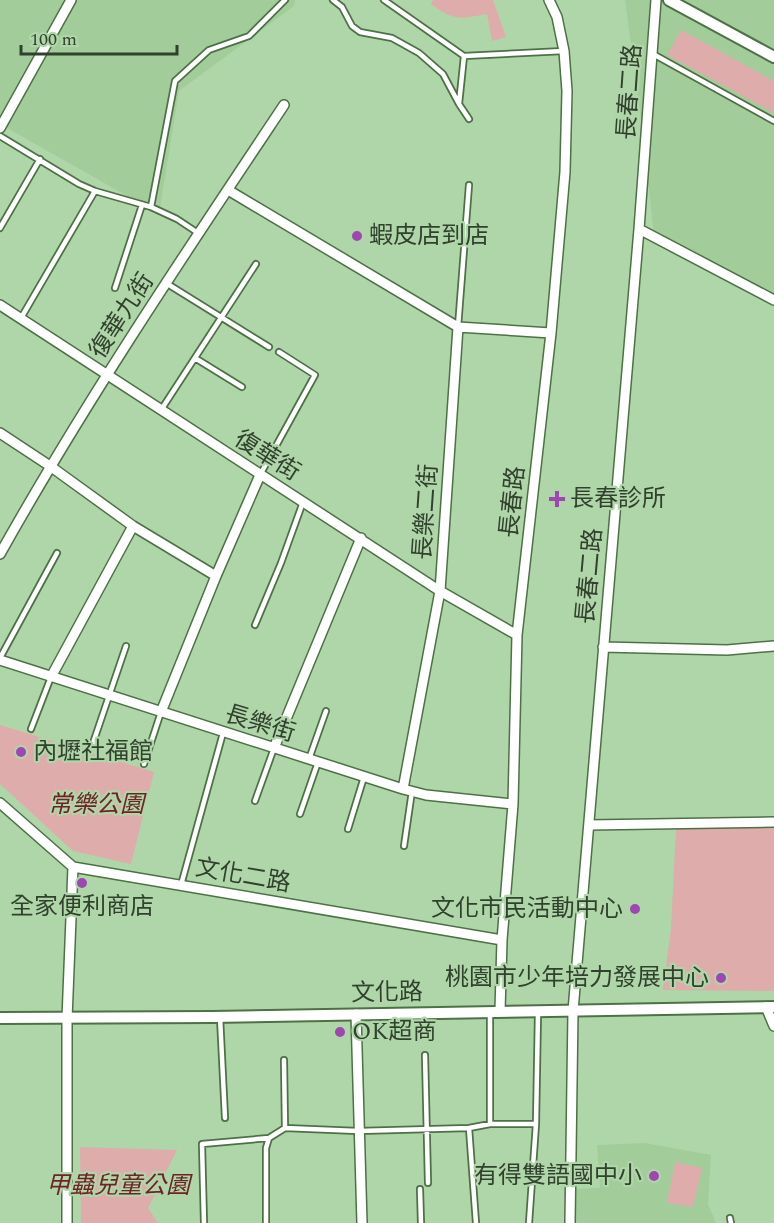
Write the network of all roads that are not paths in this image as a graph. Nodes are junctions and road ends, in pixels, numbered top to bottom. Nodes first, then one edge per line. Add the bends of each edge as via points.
1 (71, 0) edge
2 (285, 0) edge
3 (333, 0) edge
4 (384, 0) edge
5 (549, 0) edge
6 (656, 0) edge
7 (669, 0) edge
8 (564, 51) junction
9 (652, 54) junction
10 (464, 56) junction
11 (774, 57) edge
12 (459, 104) junction
13 (284, 105) dead end
14 (469, 119) dead end
15 (774, 121) edge
16 (0, 128) edge
17 (0, 136) edge
18 (40, 159) junction
19 (469, 185) dead end
20 (228, 190) junction
21 (95, 191) junction
22 (142, 205) junction
23 (151, 207) junction
24 (0, 228) edge
25 (639, 229) junction
26 (198, 234) junction
27 (256, 264) dead end
28 (166, 283) junction
29 (115, 288) dead end
30 (774, 300) edge
31 (0, 305) edge
32 (20, 318) junction
33 (221, 318) junction
34 (458, 327) junction
35 (551, 333) junction
36 (270, 347) dead end
37 (279, 352) dead end
38 (195, 358) junction
39 (106, 376) junction
40 (242, 387) dead end
41 (161, 411) junction
42 (0, 433) edge
43 (50, 466) junction
44 (260, 475) junction
45 (303, 502) junction
46 (133, 526) junction
47 (361, 538) junction
48 (57, 553) dead end
49 (0, 554) edge
50 (216, 576) junction
51 (440, 591) junction
52 (255, 625) dead end
53 (517, 635) junction
54 (126, 646) dead end
55 (774, 646) edge
56 (603, 647) junction
57 (0, 659) edge
58 (51, 677) junction
59 (108, 695) junction
60 (326, 711) dead end
61 (161, 712) junction
62 (31, 729) dead end
63 (223, 732) junction
64 (92, 746) dead end
65 (274, 748) junction
66 (313, 761) junction
67 (144, 764) dead end
68 (364, 777) junction
69 (407, 790) junction
70 (255, 801) dead end
71 (0, 803) edge
72 (513, 804) junction
73 (300, 814) dead end
74 (774, 822) edge
75 (589, 825) junction
76 (348, 829) dead end
77 (404, 846) dead end
78 (74, 867) junction
79 (181, 885) junction
80 (502, 940) junction
81 (770, 1007) edge
82 (573, 1011) junction
83 (495, 1012) junction
84 (538, 1012) junction
85 (356, 1014) junction
86 (219, 1017) junction
87 (0, 1018) edge
88 (67, 1018) junction
89 (774, 1026) edge
90 (425, 1055) dead end
91 (284, 1060) dead end
92 (225, 1118) dead end
93 (489, 1124) junction
94 (536, 1124) junction
95 (285, 1128) junction
96 (469, 1128) junction
97 (428, 1129) junction
98 (358, 1131) junction
99 (269, 1138) junction
100 (428, 1183) dead end
101 (420, 1189) dead end
102 (67, 1223) edge
103 (204, 1223) edge
104 (266, 1223) edge
105 (362, 1223) edge
106 (422, 1223) edge
107 (476, 1223) edge
108 (530, 1223) edge
109 (570, 1223) edge

1 - 16 street
2 - 23 lane via 249,36 209,50 175,81
3 - 12 lane via 360,32 392,38 418,53 443,74
4 - 10 lane
5 - 8 street, 長春路
6 - 9 street, 長春二路
7 - 11 street
8 - 10 lane
8 - 35 street, 長春路 via 565,172
9 - 15 lane
9 - 25 street, 長春二路
10 - 12 lane
12 - 14 lane
13 - 20 street, 復華九街
17 - 18 lane
18 - 21 lane
18 - 24 lane
19 - 34 lane
20 - 26 street, 復華九街
20 - 34 street
21 - 22 lane
21 - 32 lane
22 - 23 lane
22 - 29 lane
23 - 26 lane
25 - 30 street
25 - 56 street, 長春二路
26 - 28 street, 復華九街
27 - 33 lane
28 - 33 lane
28 - 39 street, 復華九街
31 - 32 street, 復華街
32 - 39 street, 復華街
33 - 36 lane
33 - 38 lane
34 - 35 street
34 - 51 street, 長樂二街
35 - 53 street, 長春路
37 - 44 lane via 315,375
38 - 40 lane
38 - 41 lane
39 - 41 street, 復華街
39 - 43 street, 復華九街
41 - 44 street, 復華街
42 - 43 street
43 - 46 street
43 - 49 street, 復華九街
44 - 45 street, 復華街
44 - 50 street
45 - 47 street, 復華街
45 - 52 lane
46 - 50 street
46 - 58 street
47 - 51 street, 復華街
47 - 65 street
48 - 57 lane
50 - 61 street
51 - 53 street, 復華街
51 - 69 street, 長樂二街
53 - 72 street, 長春路
54 - 59 lane
55 - 56 street via 727,650
56 - 75 street, 長春二路
57 - 58 street, 長樂街
58 - 59 street, 長樂街
58 - 62 lane
59 - 61 street, 長樂街
59 - 64 lane
60 - 66 lane
61 - 63 street, 長樂街
61 - 67 lane
63 - 65 street, 長樂街
63 - 79 lane
65 - 66 street, 長樂街
65 - 70 lane
66 - 68 street, 長樂街
66 - 73 lane
68 - 69 street, 長樂街
68 - 76 lane
69 - 72 street, 長樂街
69 - 77 lane
71 - 78 street
72 - 80 street, 長春路
74 - 75 street
75 - 82 street, 長春二路
78 - 79 street, 文化二路
78 - 88 street
79 - 80 street, 文化二路
80 - 83 street, 長春路
81 - 82 street, 文化路
81 - 89 street
82 - 84 street, 文化路
82 - 109 street, 長春二路
83 - 84 street, 文化路
83 - 85 street, 文化路
83 - 93 lane
84 - 94 lane
85 - 86 street, 文化路
85 - 98 street
86 - 88 street, 文化路
86 - 92 lane
87 - 88 street, 文化路
88 - 102 street
90 - 97 lane
91 - 95 lane
93 - 94 lane
93 - 96 lane
94 - 108 lane
95 - 98 lane
95 - 99 lane
96 - 97 lane
96 - 107 lane
97 - 98 lane
97 - 100 lane
98 - 105 street
99 - 103 lane via 202,1144
99 - 104 lane
101 - 106 lane

